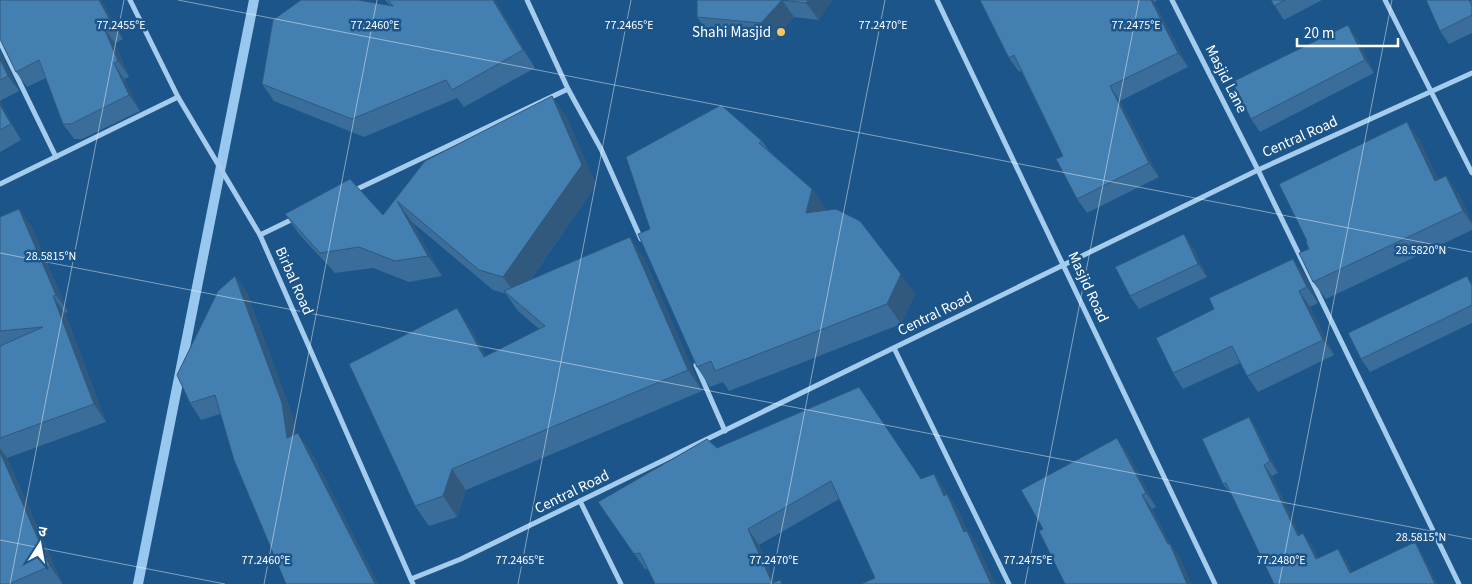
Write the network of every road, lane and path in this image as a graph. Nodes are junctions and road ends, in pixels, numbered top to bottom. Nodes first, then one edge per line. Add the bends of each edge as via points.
1 (130, 0) edge
2 (527, 0) edge
3 (937, 0) edge
4 (1172, 0) edge
5 (1385, 0) edge
6 (0, 42) edge
7 (1472, 73) edge
8 (568, 88) junction
9 (1433, 92) junction
10 (178, 97) junction
11 (56, 157) junction
12 (1258, 170) junction
13 (1472, 173) edge
14 (0, 184) edge
15 (346, 194) edge
16 (303, 214) edge
17 (260, 235) junction
18 (645, 248) edge
19 (1064, 265) junction
20 (894, 348) junction
21 (692, 355) edge
22 (725, 431) junction
23 (580, 501) junction
24 (412, 581) edge
25 (621, 584) edge
26 (1009, 584) edge
27 (1215, 584) edge
28 (1459, 584) edge

1 - 10 street, Birbal Road
2 - 8 street
3 - 19 street, Masjid Road
4 - 12 street, Masjid Lane
5 - 9 street
6 - 11 street
7 - 9 street, Central Road
8 - 15 street
8 - 18 street via 601,149
9 - 12 street, Central Road
9 - 13 street
10 - 11 street
10 - 17 street, Birbal Road
11 - 14 street
12 - 19 street, Central Road
12 - 28 street, Masjid Lane
16 - 17 street
17 - 24 street, Birbal Road
19 - 20 street, Central Road
19 - 27 street, Masjid Road
20 - 22 street, Central Road
20 - 26 street
21 - 22 street
22 - 23 street, Central Road
23 - 24 street, Central Road
23 - 25 street

